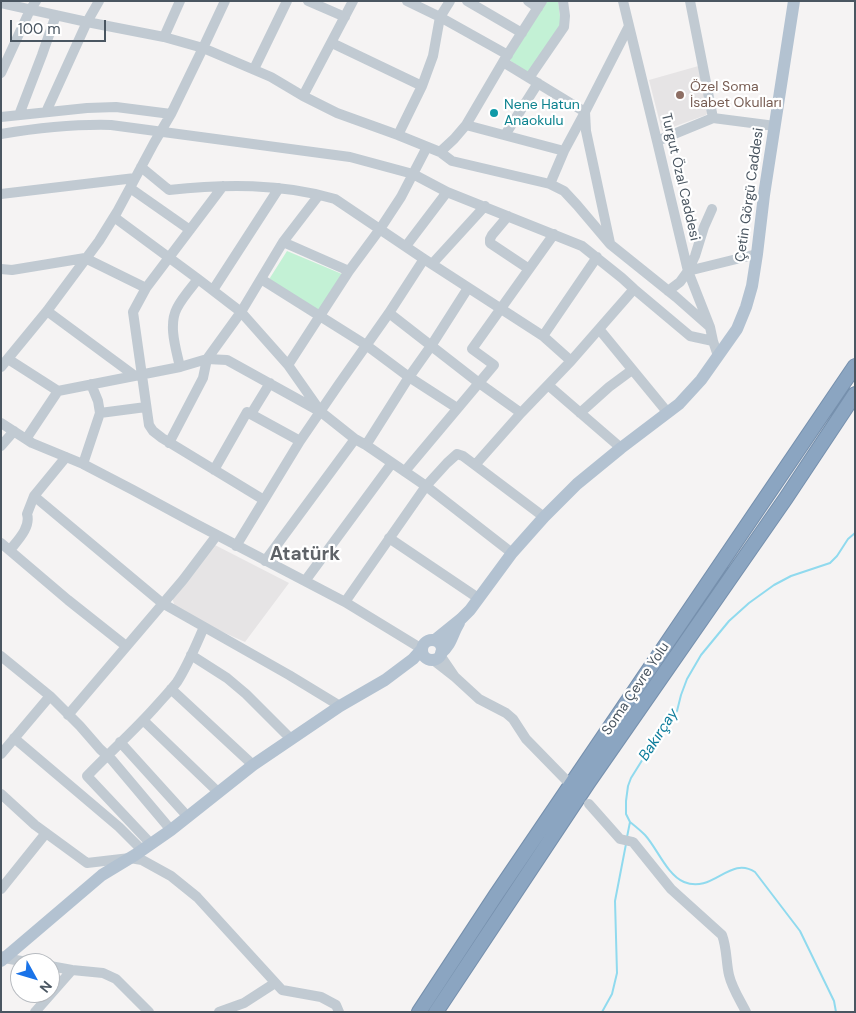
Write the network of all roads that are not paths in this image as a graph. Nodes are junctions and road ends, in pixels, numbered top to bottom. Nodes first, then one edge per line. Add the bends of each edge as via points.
1 (99, 1) edge
2 (180, 1) edge
3 (224, 1) edge
4 (287, 1) edge
5 (308, 1) edge
6 (353, 1) edge
7 (406, 1) edge
8 (450, 1) edge
9 (467, 1) edge
10 (528, 1) edge
11 (563, 1) edge
12 (690, 1) edge
13 (794, 1) edge
14 (626, 2) edge
15 (1, 3) edge
16 (16, 3) edge
17 (540, 4) edge
18 (33, 6) edge
19 (56, 15) junction
20 (345, 17) junction
21 (440, 18) junction
22 (87, 22) junction
23 (629, 26) junction
24 (522, 33) junction
25 (164, 37) junction
26 (332, 43) junction
27 (203, 48) junction
28 (506, 59) junction
29 (254, 70) junction
30 (1, 73) edge
31 (534, 81) junction
32 (422, 86) junction
33 (303, 96) junction
34 (46, 112) junction
35 (585, 112) junction
36 (171, 114) junction
37 (20, 115) junction
38 (1, 116) edge
39 (713, 118) junction
40 (466, 125) junction
41 (775, 126) junction
42 (161, 131) junction
43 (1, 134) edge
44 (398, 135) junction
45 (505, 135) junction
46 (657, 141) junction
47 (427, 147) junction
48 (564, 151) junction
49 (440, 152) junction
50 (141, 168) junction
51 (413, 174) junction
52 (135, 178) junction
53 (550, 184) junction
54 (223, 186) junction
55 (130, 188) junction
56 (279, 188) junction
57 (447, 192) junction
58 (1, 194) edge
59 (320, 195) junction
60 (485, 206) junction
61 (712, 209) dead end
62 (508, 216) junction
63 (114, 217) junction
64 (380, 229) junction
65 (190, 230) junction
66 (554, 234) junction
67 (283, 242) junction
68 (610, 244) junction
69 (406, 246) junction
70 (757, 254) junction
71 (597, 257) junction
72 (85, 258) junction
73 (169, 258) junction
74 (428, 262) junction
75 (1, 269) edge
76 (529, 269) junction
77 (349, 272) junction
78 (688, 272) junction
79 (198, 279) junction
80 (261, 279) junction
81 (146, 288) junction
82 (468, 288) junction
83 (634, 289) junction
84 (213, 290) junction
85 (668, 290) junction
86 (501, 309) junction
87 (47, 310) junction
88 (241, 312) junction
89 (389, 313) junction
90 (320, 317) junction
91 (710, 327) junction
92 (599, 329) junction
93 (543, 336) junction
94 (713, 341) junction
95 (366, 345) junction
96 (431, 346) junction
97 (718, 356) junction
98 (207, 359) junction
99 (572, 361) junction
100 (4, 363) edge
101 (288, 365) junction
102 (855, 366) edge
103 (180, 367) junction
104 (632, 370) junction
105 (138, 375) junction
106 (409, 376) junction
107 (270, 383) junction
108 (479, 383) junction
109 (91, 384) junction
110 (548, 385) junction
111 (58, 391) junction
112 (855, 394) edge
113 (146, 407) junction
114 (456, 408) junction
115 (321, 412) junction
116 (100, 413) junction
117 (521, 413) junction
118 (580, 413) junction
119 (668, 413) junction
120 (251, 414) junction
121 (1, 423) edge
122 (14, 431) junction
123 (26, 439) junction
124 (355, 439) junction
125 (300, 441) junction
126 (169, 443) junction
127 (366, 445) junction
128 (1, 446) edge
129 (621, 448) junction
130 (66, 457) junction
131 (392, 463) junction
132 (83, 464) junction
133 (475, 465) junction
134 (214, 470) junction
135 (405, 471) junction
136 (426, 486) junction
137 (34, 496) junction
138 (264, 500) junction
139 (544, 518) junction
140 (217, 535) junction
141 (389, 538) junction
142 (1, 544) edge
143 (236, 546) junction
144 (10, 550) junction
145 (512, 553) junction
146 (265, 561) junction
147 (305, 581) junction
148 (478, 598) junction
149 (345, 602) junction
150 (162, 603) junction
151 (461, 618) junction
152 (204, 626) junction
153 (434, 640) junction
154 (126, 646) junction
155 (422, 649) junction
156 (191, 655) junction
157 (1, 656) edge
158 (438, 656) junction
159 (385, 680) junction
160 (171, 689) junction
161 (50, 696) junction
162 (340, 706) junction
163 (68, 715) junction
164 (143, 720) junction
165 (14, 738) junction
166 (290, 739) junction
167 (120, 742) junction
168 (1, 754) edge
169 (107, 755) junction
170 (253, 765) junction
171 (568, 782) dead end
172 (218, 792) junction
173 (1, 794) edge
174 (588, 804) dead end
175 (188, 817) junction
176 (171, 830) junction
177 (46, 833) junction
178 (146, 847) junction
179 (130, 858) junction
180 (1, 889) edge
181 (2, 958) edge
182 (60, 968) edge
183 (72, 970) junction
184 (275, 983) junction
185 (35, 1012) edge
186 (149, 1012) edge
187 (219, 1012) edge
188 (339, 1012) edge
189 (419, 1012) edge
190 (436, 1012) edge
191 (746, 1012) edge

1 - 22 street
2 - 25 street
3 - 27 street
4 - 29 street
5 - 20 street
6 - 20 street
7 - 21 street
8 - 21 street
9 - 24 street
10 - 17 street
11 - 31 street via 564,27
12 - 39 street
13 - 41 main road, Çetin Görgü Caddesi
14 - 23 street, Turgut Özal Caddesi
15 - 16 street
16 - 18 street
17 - 24 street
18 - 19 street
18 - 30 street
19 - 22 street
19 - 37 street
20 - 26 street
21 - 28 street
21 - 32 street via 433,56
22 - 25 street
22 - 34 street
23 - 35 street
23 - 46 street, Turgut Özal Caddesi
24 - 28 street
25 - 27 street
26 - 32 street
26 - 33 street
27 - 29 street
27 - 36 street
28 - 31 street
28 - 40 street
29 - 33 street via 271,76
31 - 35 street
31 - 45 street
32 - 44 street
33 - 44 street via 337,113
34 - 36 street via 116,107
34 - 37 street
35 - 48 street
35 - 68 street via 586,131
36 - 42 street
37 - 38 street
39 - 41 street
39 - 46 street
40 - 45 street
40 - 49 street
41 - 70 main road, Çetin Görgü Caddesi
42 - 43 street via 86,124
42 - 50 street
42 - 51 street via 350,157
44 - 47 street
45 - 48 street
46 - 78 street, Turgut Özal Caddesi
47 - 49 street
47 - 51 street
48 - 53 street
49 - 53 street via 452,161
50 - 52 street
50 - 54 street via 169,190
51 - 57 street
51 - 64 street
52 - 55 street
52 - 58 street
53 - 68 street via 564,191
54 - 56 street
54 - 65 street
55 - 63 street
55 - 65 street
56 - 59 street
56 - 84 street
57 - 60 street
57 - 69 street
59 - 64 street via 335,199
59 - 67 street
60 - 62 street
60 - 74 street
61 - 78 street
62 - 66 street
62 - 76 street via 492,235 490,243
63 - 72 street
63 - 73 street
64 - 69 street
64 - 77 street
65 - 73 street
66 - 71 street via 582,246
66 - 76 street
67 - 77 street
67 - 80 street
68 - 85 street
69 - 74 street
70 - 78 street
70 - 97 main road, Çetin Görgü Caddesi via 746,307 737,329
71 - 83 street
71 - 93 street
72 - 75 street
72 - 81 street
72 - 87 street
73 - 79 street
73 - 81 street
74 - 82 street
74 - 89 street
76 - 86 street
77 - 90 street
78 - 85 street
78 - 91 street, Turgut Özal Caddesi
79 - 84 street
79 - 103 street via 177,308 173,320
80 - 88 street
80 - 90 street
81 - 105 street via 132,312
82 - 86 street
82 - 96 street
83 - 92 street
83 - 94 street via 690,336
84 - 88 street
85 - 91 street
86 - 93 street
86 - 108 street via 472,349 494,365
87 - 100 street
87 - 105 street
88 - 98 street
88 - 101 street
89 - 95 street
89 - 96 street
90 - 95 street
90 - 101 street
91 - 94 street, Turgut Özal Caddesi
92 - 99 street
92 - 104 street
93 - 99 street
94 - 97 street, Turgut Özal Caddesi
95 - 106 street
95 - 115 street
96 - 106 street
96 - 108 street
97 - 119 main road, Çetin Görgü Caddesi via 701,380
98 - 103 street
98 - 107 street via 227,360
98 - 126 street via 203,378
99 - 110 street
100 - 111 street
101 - 115 street
102 - 189 highway, Soma Çevre Yolu
103 - 105 street
104 - 118 street
104 - 119 street
105 - 109 street
105 - 113 street
106 - 114 street
106 - 127 street
107 - 115 street
107 - 120 street
108 - 114 street
108 - 117 street
109 - 111 street
109 - 116 street
110 - 117 street
110 - 118 street
111 - 123 street
112 - 190 highway, Soma Çevre Yolu via 588,783
113 - 116 street
113 - 126 street via 149,425
114 - 135 street
115 - 124 street
115 - 125 street
116 - 132 street
117 - 133 street
118 - 129 street
119 - 129 main road, Çetin Görgü Caddesi
120 - 125 street
120 - 134 street via 247,412
121 - 122 street
122 - 123 street
122 - 128 street
123 - 130 street
124 - 127 street
124 - 146 street
125 - 138 street
126 - 134 street
127 - 131 street
129 - 139 main road, Çetin Görgü Caddesi via 577,484
130 - 132 street
130 - 137 street
131 - 135 street
131 - 147 street
132 - 140 street
133 - 136 street via 457,454
133 - 139 street
134 - 138 street
135 - 136 street
136 - 141 street
136 - 145 street
137 - 144 street via 27,514 27,526
137 - 150 street
138 - 143 street
139 - 145 main road, Çetin Görgü Caddesi
140 - 143 street
140 - 150 street
141 - 148 street
141 - 149 street
142 - 144 street
143 - 146 street
144 - 154 street
145 - 148 main road, Çetin Görgü Caddesi
146 - 147 street
147 - 149 street
148 - 151 main road, Çetin Görgü Caddesi
149 - 155 street
150 - 152 street
150 - 154 street
151 - 153 main road
151 - 158 main road via 448,648
152 - 156 street
152 - 162 street
153 - 155 main road via 425,642
153 - 158 main road via 442,649
154 - 163 street
155 - 158 main road via 426,658
155 - 159 main road
156 - 160 street
156 - 166 street via 240,688
157 - 161 street
158 - 159 main road
158 - 171 street via 474,695 513,719 523,736
159 - 162 main road
160 - 164 street
160 - 170 street
161 - 163 street
161 - 165 street
162 - 166 main road
163 - 169 street
164 - 167 street
164 - 172 street
165 - 168 street
165 - 178 street
166 - 170 main road
167 - 169 street
167 - 175 street
169 - 176 street
169 - 178 street via 87,776
170 - 172 main road
172 - 175 main road
173 - 177 street
174 - 191 street via 620,839 633,842 671,889 722,935 729,976
175 - 176 main road
176 - 178 main road
177 - 179 street via 87,864
177 - 180 street
178 - 179 main road
179 - 181 main road via 102,875
179 - 184 street via 142,860 171,876 197,896
182 - 183 street
183 - 185 street
183 - 186 street via 103,973 116,979
184 - 187 street via 244,1003
184 - 188 street via 282,990 322,998 336,1005

